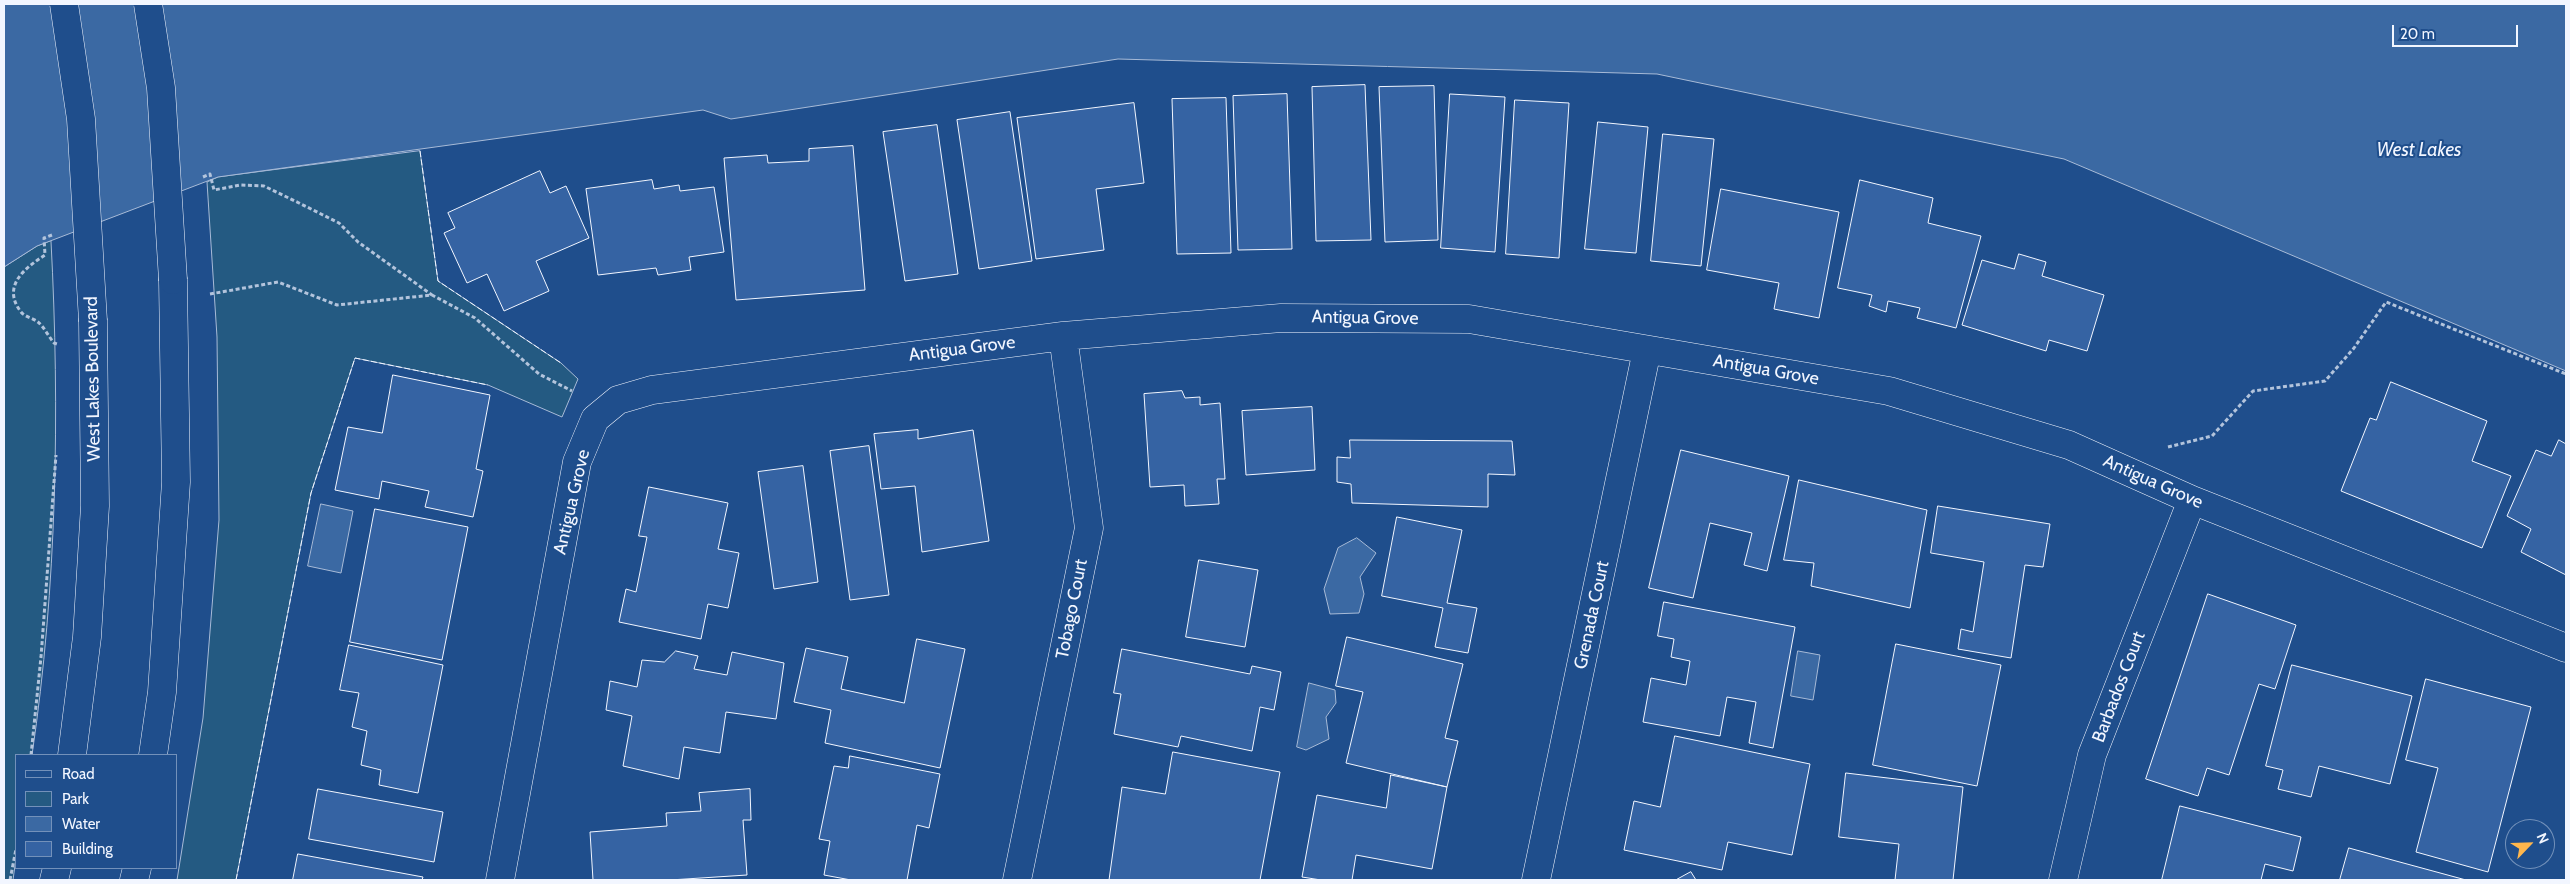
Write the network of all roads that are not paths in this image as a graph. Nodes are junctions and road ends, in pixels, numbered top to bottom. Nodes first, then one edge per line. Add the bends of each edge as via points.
1 (64, 4) edge
2 (148, 4) edge
3 (1063, 336) junction
4 (1647, 350) junction
5 (2192, 500) junction
6 (2566, 648) edge
7 (72, 754) edge
8 (153, 754) edge
9 (500, 880) edge
10 (1017, 880) edge
11 (1536, 880) edge
12 (2063, 880) edge

1 - 7 street, West Lakes Boulevard, bridge via 81,119 93,321 95,506 87,637
2 - 8 street, bridge via 161,88 173,280 176,482 162,692
3 - 4 street, Antigua Grove via 1281,318 1469,319
3 - 9 street, Antigua Grove via 652,390 618,400 595,419 577,462
3 - 10 street, Tobago Court via 1088,528
4 - 5 street, Antigua Grove via 1889,391 2069,445
4 - 11 street, Grenada Court
5 - 6 street, Antigua Grove
5 - 12 street, Barbados Court via 2092,755

